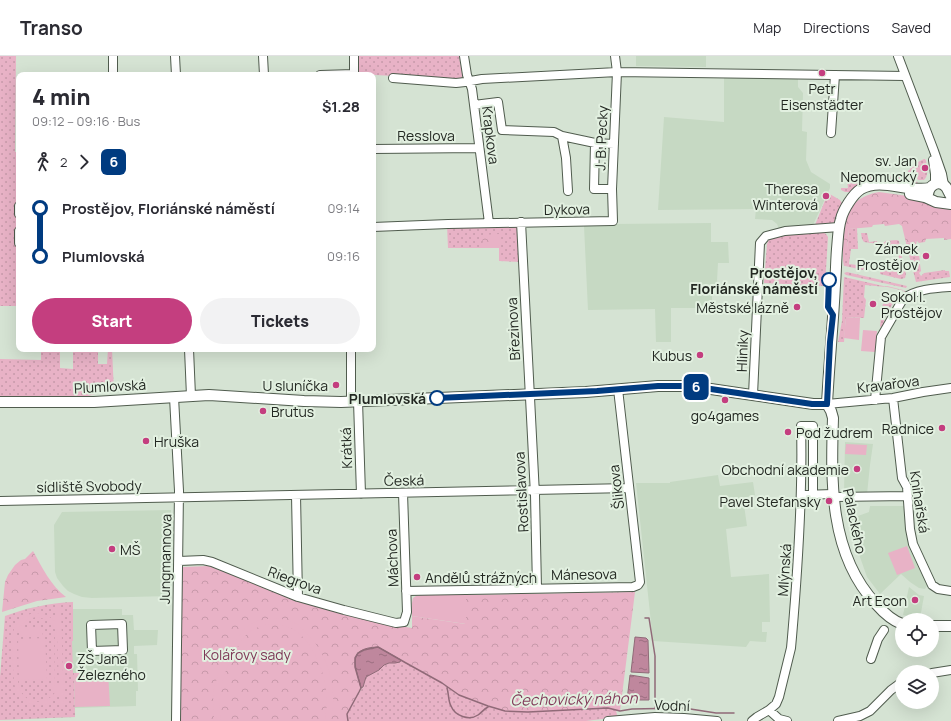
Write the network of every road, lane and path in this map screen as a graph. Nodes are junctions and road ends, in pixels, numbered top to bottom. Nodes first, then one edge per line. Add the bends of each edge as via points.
1 (113, 56) edge
2 (175, 56) edge
3 (264, 56) edge
4 (354, 56) edge
5 (464, 56) edge
6 (615, 56) edge
7 (898, 56) edge
8 (113, 72) edge
9 (176, 72) edge
10 (264, 72) edge
11 (354, 72) edge
12 (617, 72) junction
13 (835, 75) junction
14 (905, 76) junction
15 (393, 78) dead end
16 (469, 82) junction
17 (474, 105) junction
18 (831, 133) dead end
19 (562, 136) junction
20 (594, 143) junction
21 (614, 144) junction
22 (479, 148) junction
23 (376, 149) edge
24 (941, 189) edge
25 (612, 190) junction
26 (568, 191) dead end
27 (853, 197) junction
28 (936, 201) junction
29 (951, 204) edge
30 (489, 220) junction
31 (613, 221) joint
32 (521, 222) junction
33 (376, 227) edge
34 (839, 227) junction
35 (951, 287) edge
36 (189, 352) edge
37 (351, 352) edge
38 (951, 388) edge
39 (618, 389) junction
40 (529, 394) junction
41 (753, 395) junction
42 (191, 396) junction
43 (174, 397) junction
44 (893, 398) junction
45 (875, 400) junction
46 (354, 401) junction
47 (0, 402) edge
48 (827, 404) junction
49 (629, 488) junction
50 (534, 490) junction
51 (403, 493) junction
52 (361, 494) junction
53 (296, 495) junction
54 (801, 495) junction
55 (813, 495) junction
56 (834, 495) junction
57 (908, 496) junction
58 (179, 497) junction
59 (0, 501) edge
60 (179, 561) junction
61 (640, 582) joint
62 (537, 588) junction
63 (406, 591) junction
64 (951, 591) edge
65 (298, 597) junction
66 (404, 622) joint
67 (888, 624) junction
68 (895, 624) edge
69 (91, 625) joint
70 (939, 626) edge
71 (951, 626) edge
72 (870, 659) dead end
73 (951, 670) edge
74 (939, 672) edge
75 (895, 687) edge
76 (769, 710) junction
77 (617, 720) edge
78 (176, 721) edge
79 (608, 721) edge
80 (717, 721) edge
81 (752, 721) edge
82 (787, 721) edge
83 (838, 721) edge

1 - 8 street
2 - 9 street
3 - 10 street
4 - 11 street
5 - 16 street, Krapkova
6 - 12 street, J. B. Pecky
7 - 14 street
12 - 13 street
12 - 16 street via 482,79
12 - 21 street, J. B. Pecky
13 - 14 street
13 - 18 street
14 - 24 street via 942,174
15 - 16 street
16 - 17 street, Krapkova
17 - 19 street via 498,102 502,130 554,132
17 - 22 street, Krapkova
19 - 20 street
19 - 26 street
20 - 21 street
20 - 25 street via 594,189
21 - 25 street, J. B. Pecky
22 - 23 street, Resslova
22 - 30 street, Krapkova
24 - 27 main road via 874,184 862,188
24 - 28 main road via 946,198 943,201
24 - 28 main road via 928,194
25 - 31 street, J. B. Pecky
27 - 28 main road via 883,190 925,196
27 - 34 main road, Palackého via 843,213
28 - 29 main road
30 - 32 street, Dykova
30 - 33 street, Dykova
31 - 32 street, Dykova
32 - 40 street, Březinova
34 - 41 street, Hliníky via 785,232 766,236 760,243
34 - 48 main road, Palackého
35 - 45 street via 918,292 903,299 880,341
36 - 42 street
37 - 46 street, Krátká
38 - 44 street, Kravařova
39 - 40 main road, Plumlovská
39 - 41 main road, Plumlovská via 682,386
39 - 49 street, Šlikova
40 - 46 main road, Plumlovská
40 - 50 street, Rostislavova
41 - 48 main road, Plumlovská
42 - 43 main road, Plumlovská
42 - 46 main road, Plumlovská
43 - 47 main road, Plumlovská via 83,402
43 - 58 street, Jungmannova
44 - 45 street, Kravařova
44 - 57 street, Knihařská via 902,478
45 - 48 street, Kravařova
46 - 52 street, Krátká
48 - 56 main road, Palackého via 832,418
49 - 50 street, Česká
49 - 61 street, Šlikova
50 - 51 street, Česká
50 - 62 street, Rostislavova
51 - 52 street, Česká
51 - 63 street, Máchova
52 - 53 street, Česká
53 - 58 street, Česká
53 - 65 street
54 - 55 street
54 - 55 street, Mlýnská via 801,422 813,426
54 - 76 street, Mlýnská via 791,648 779,697
55 - 56 street
56 - 57 street
56 - 67 main road, Palackého via 842,542 851,568 869,596 885,613
57 - 64 street, Knihařská via 910,529 932,586
58 - 59 street, sídliště Svobody
58 - 60 street, Jungmannova
60 - 65 street, Riegrova via 212,562
60 - 78 street, Jungmannova
61 - 62 street, Mánesova via 633,586
62 - 63 street, Mánesova
63 - 66 street, Máchova via 407,612
65 - 66 street, Riegrova via 396,623
67 - 68 main road, Palackého
67 - 72 street via 878,639
69 - 69 street via 122,624 123,650 92,651
70 - 71 main road
73 - 74 street
75 - 83 street via 870,711
76 - 81 street
76 - 82 street via 779,719
77 - 79 street, Vodní
77 - 80 street, Vodní via 670,717

